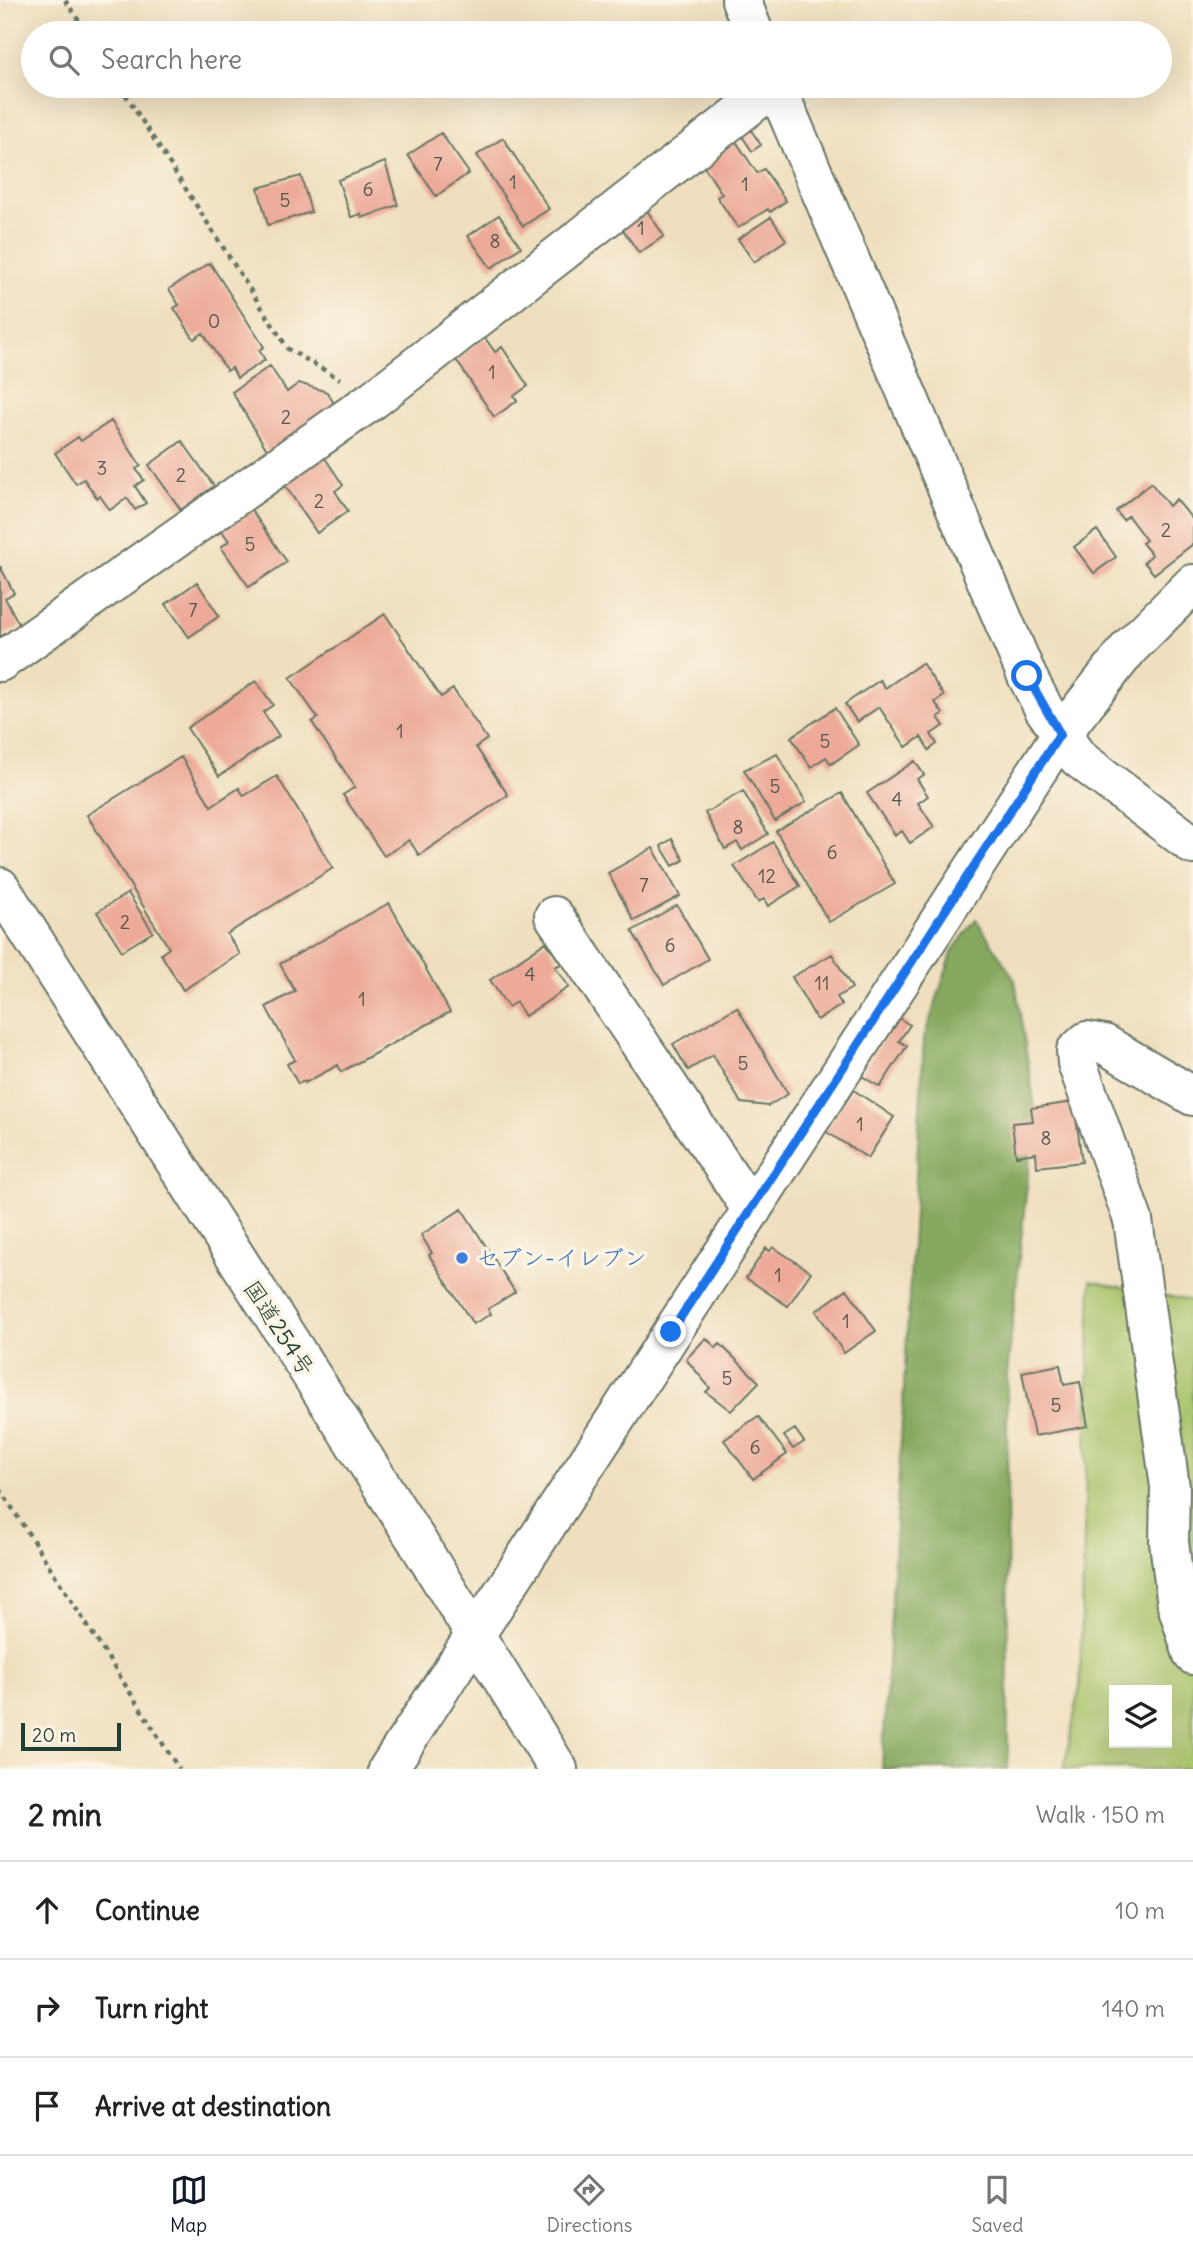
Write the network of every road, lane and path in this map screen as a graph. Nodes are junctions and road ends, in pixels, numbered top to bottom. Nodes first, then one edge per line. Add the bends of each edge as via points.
1 (65, 0) edge
2 (741, 0) edge
3 (79, 21) edge
4 (749, 21) edge
5 (128, 98) edge
6 (760, 98) edge
7 (780, 98) edge
8 (374, 399) junction
9 (1193, 584) edge
10 (0, 662) edge
11 (1060, 734) junction
12 (1193, 845) edge
13 (0, 887) edge
14 (554, 916) dead end
15 (1193, 1096) edge
16 (752, 1210) junction
17 (0, 1489) edge
18 (475, 1639) junction
19 (1193, 1655) edge
20 (179, 1769) edge
21 (388, 1769) edge
22 (558, 1769) edge

1 - 3 path
2 - 4 main road
5 - 8 path via 288,349
6 - 8 main road
7 - 11 main road via 1027,676
8 - 10 main road
9 - 11 main road via 1129,648
11 - 12 main road via 1078,758
11 - 16 main road
13 - 18 main road, 国道254号 via 418,1542
14 - 16 main road
15 - 19 main road via 1104,1044 1087,1041 1076,1051 1133,1220 1170,1487 1169,1542 1177,1605
16 - 18 main road
17 - 20 path
18 - 21 main road
18 - 22 main road, 国道254号

